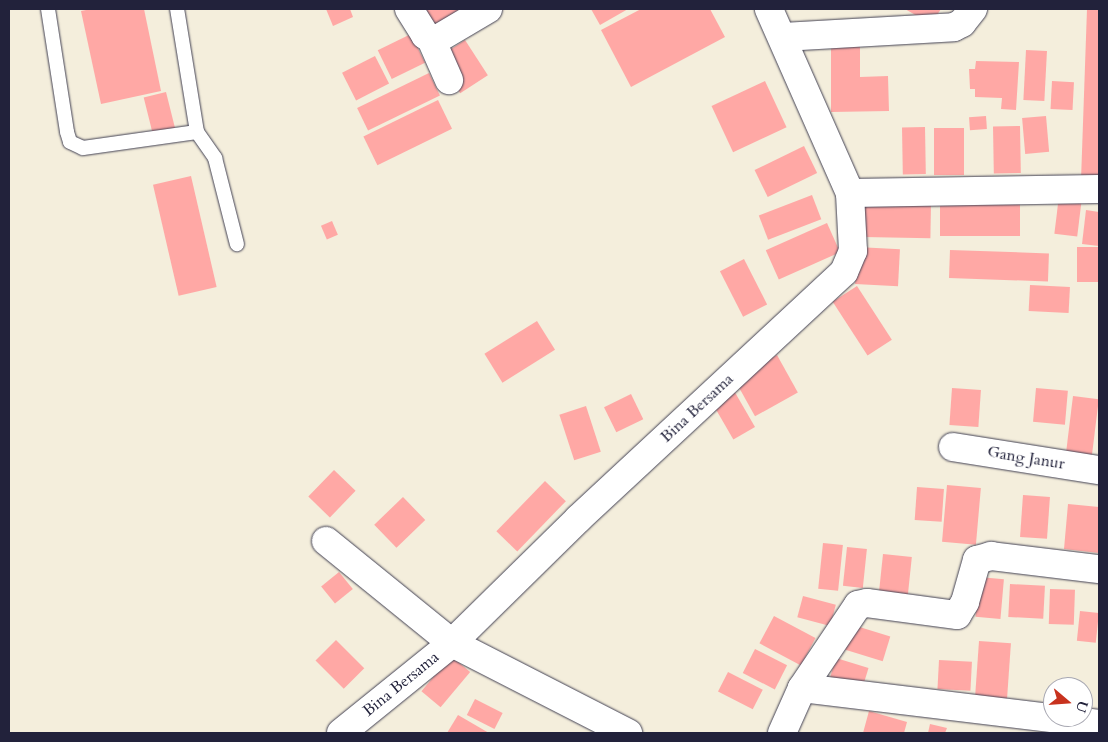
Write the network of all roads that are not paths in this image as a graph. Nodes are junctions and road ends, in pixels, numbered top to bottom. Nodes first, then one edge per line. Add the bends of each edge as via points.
1 (48, 9) edge
2 (177, 9) edge
3 (409, 9) edge
4 (488, 9) edge
5 (768, 9) edge
6 (973, 9) edge
7 (783, 37) junction
8 (431, 39) junction
9 (449, 80) dead end
10 (197, 132) junction
11 (1099, 189) edge
12 (850, 193) junction
13 (237, 244) dead end
14 (952, 447) dead end
15 (1099, 470) edge
16 (326, 541) dead end
17 (1099, 569) edge
18 (452, 644) junction
19 (802, 688) junction
20 (1099, 724) edge
21 (341, 733) edge
22 (628, 733) edge
23 (782, 733) edge

1 - 10 lane via 70,142 83,148
2 - 10 lane
3 - 8 street
4 - 8 street via 439,38
5 - 7 street, Bina Bersama
6 - 7 street via 962,23 954,27
7 - 12 street, Bina Bersama
8 - 9 street
10 - 13 lane via 215,158
11 - 12 street
12 - 18 street, Bina Bersama via 853,251 844,272 578,519
14 - 15 street, Gang Janur
16 - 18 street
17 - 19 street via 992,556 977,560 971,573 966,602 957,615 867,603 858,605
18 - 21 street, Bina Bersama
18 - 22 street
19 - 20 street
19 - 23 street

